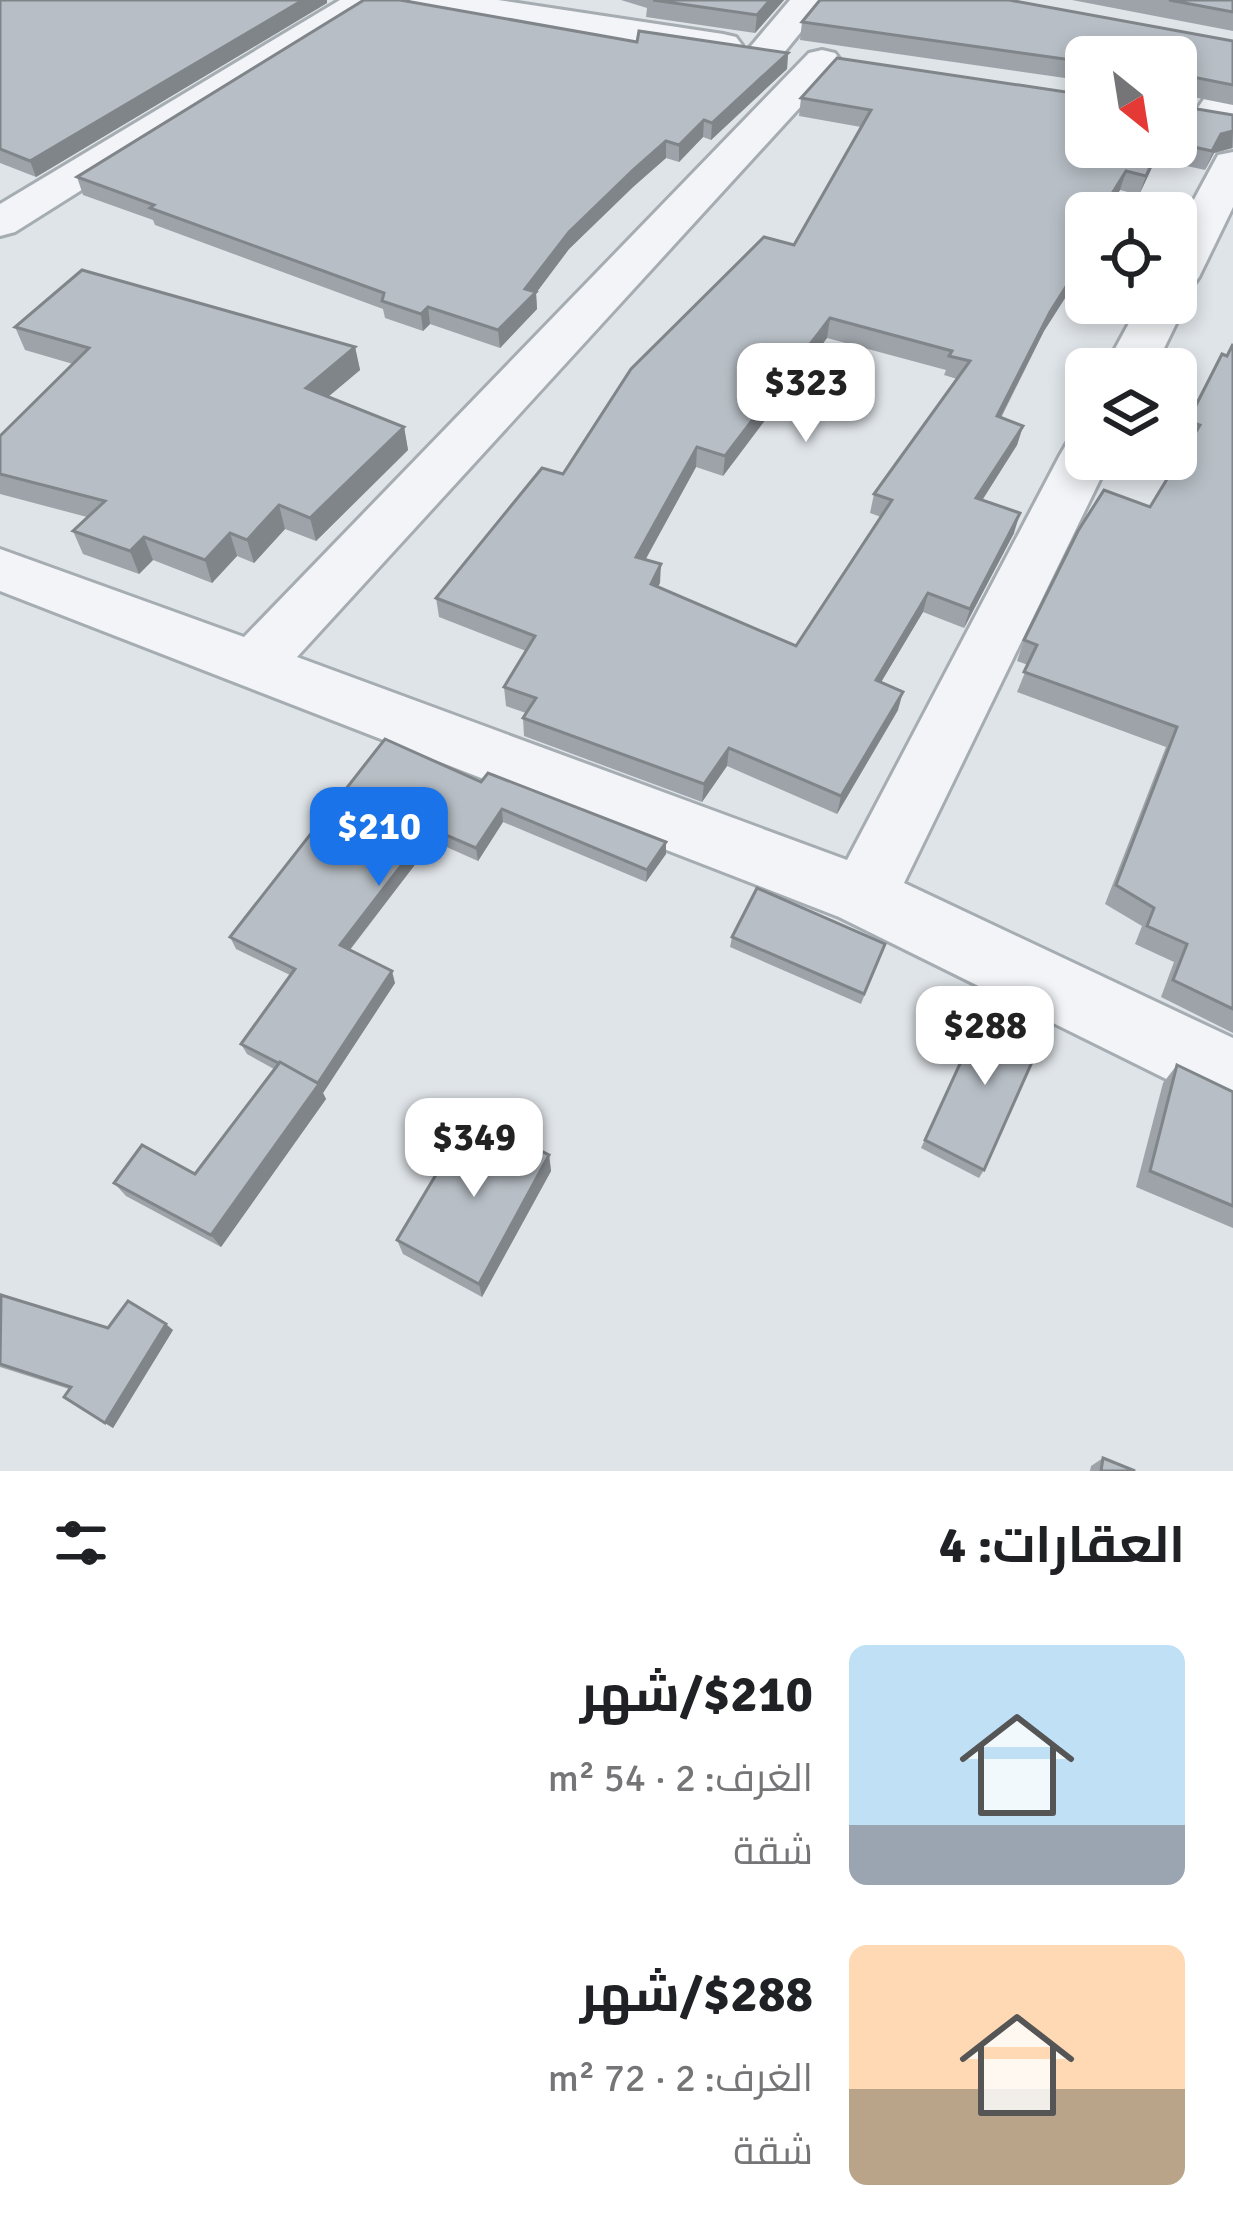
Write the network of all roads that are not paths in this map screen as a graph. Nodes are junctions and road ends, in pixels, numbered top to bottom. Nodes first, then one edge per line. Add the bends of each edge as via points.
1 (365, 0) edge
2 (428, 0) edge
3 (809, 0) edge
4 (765, 52) junction
5 (1233, 164) edge
6 (0, 224) edge
7 (1197, 235) edge
8 (1073, 480) edge
9 (0, 569) edge
10 (256, 663) junction
11 (863, 896) junction
12 (1233, 1076) edge

1 - 6 street
2 - 4 street
3 - 4 street
4 - 10 street via 844,64
5 - 7 street
8 - 11 street
9 - 10 street
10 - 11 street
11 - 12 street

